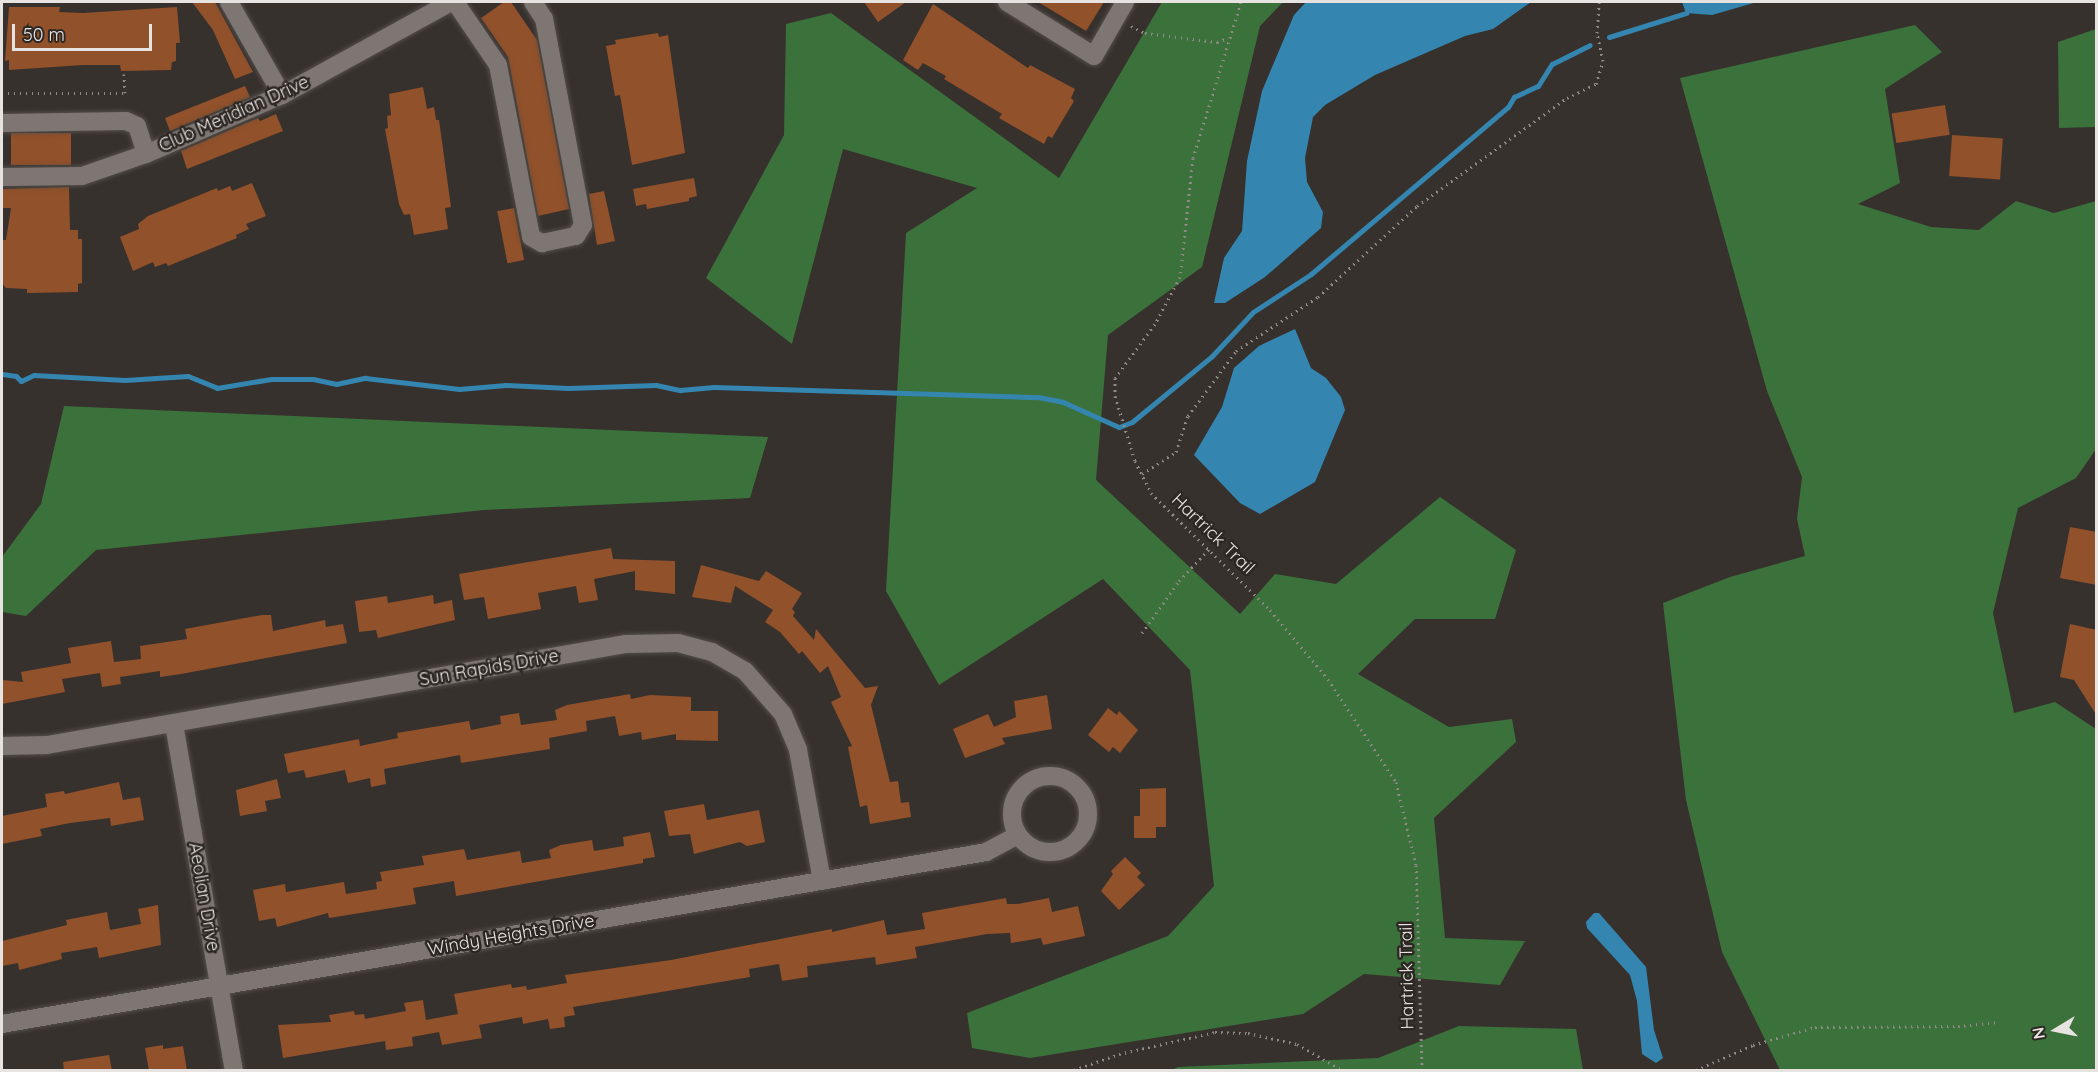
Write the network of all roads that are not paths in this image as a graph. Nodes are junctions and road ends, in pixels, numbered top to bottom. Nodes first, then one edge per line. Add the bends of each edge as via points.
1 (229, 2) edge
2 (453, 2) edge
3 (533, 2) edge
4 (1007, 2) edge
5 (1121, 9) edge
6 (282, 95) junction
7 (2, 123) edge
8 (146, 154) junction
9 (2, 177) edge
10 (174, 724) junction
11 (2, 746) edge
12 (1018, 835) junction
13 (822, 881) junction
14 (220, 986) junction
15 (2, 1024) edge
16 (234, 1071) edge

1 - 6 street
2 - 3 street via 498,65 531,237 542,243 576,236 583,225 544,18
2 - 6 street, Club Meridian Drive
4 - 5 street via 1094,56
6 - 8 street, Club Meridian Drive
7 - 8 street via 126,121 137,126
8 - 9 street, Club Meridian Drive via 82,176
10 - 11 street, Sun Rapids Drive via 47,745
10 - 13 street, Sun Rapids Drive via 643,642 696,646 745,671 783,714 798,750
10 - 14 street, Aeolian Drive
12 - 12 street via 1042,852 1071,846 1088,822 1082,793 1058,776 1029,782 1012,806
12 - 13 street, Windy Heights Drive via 986,852
13 - 14 street, Windy Heights Drive
14 - 15 street, Windy Heights Drive
14 - 16 street, Aeolian Drive

